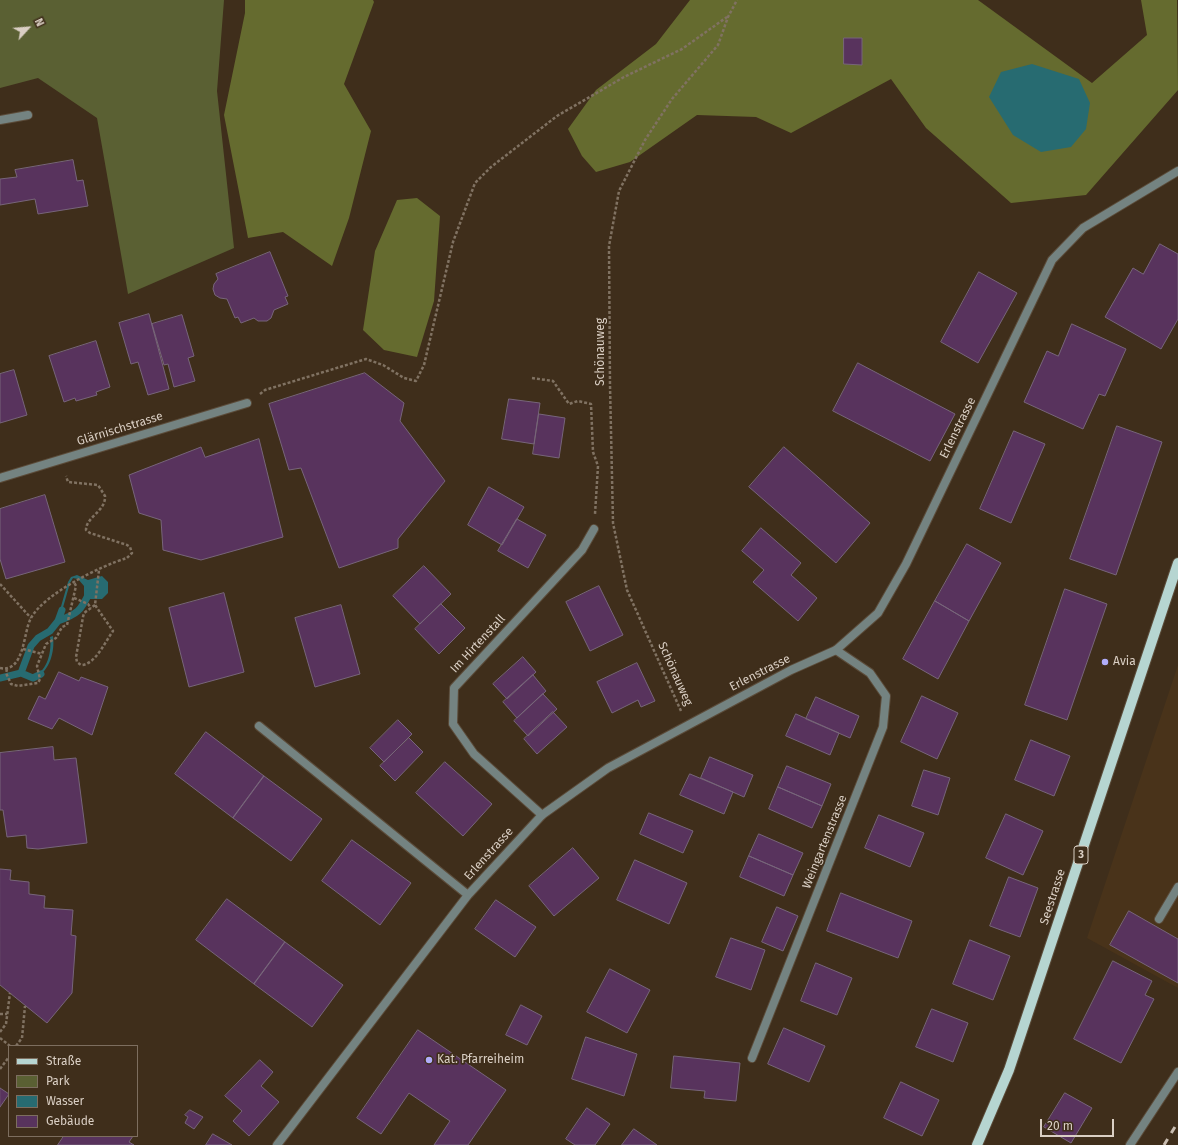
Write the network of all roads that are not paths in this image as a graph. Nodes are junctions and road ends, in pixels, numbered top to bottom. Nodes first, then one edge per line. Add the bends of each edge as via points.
1 (28, 115) dead end
2 (0, 120) edge
3 (1178, 171) edge
4 (247, 403) dead end
5 (0, 478) edge
6 (594, 529) road end
7 (1177, 570) edge
8 (836, 650) junction
9 (259, 726) dead end
10 (542, 814) junction
11 (1178, 886) edge
12 (468, 895) junction
13 (1159, 919) dead end
14 (752, 1058) dead end
15 (1178, 1072) edge
16 (277, 1145) edge
17 (977, 1145) edge
18 (1130, 1145) edge

1 - 2 street
3 - 8 street, Erlenstrasse via 1083,228 1052,260 906,564 878,613
4 - 5 street, Glärnischstrasse
6 - 10 street, Im Hirtenstall via 582,550 454,688 453,724 474,754
7 - 17 main road, Seestrasse / 3 via 1009,1070
8 - 10 street, Erlenstrasse via 791,670 608,768
8 - 14 street, Weingartenstrasse via 870,673 886,696 883,727
9 - 12 street
10 - 12 street, Erlenstrasse
11 - 13 street
12 - 16 street, Erlenstrasse
15 - 18 street

